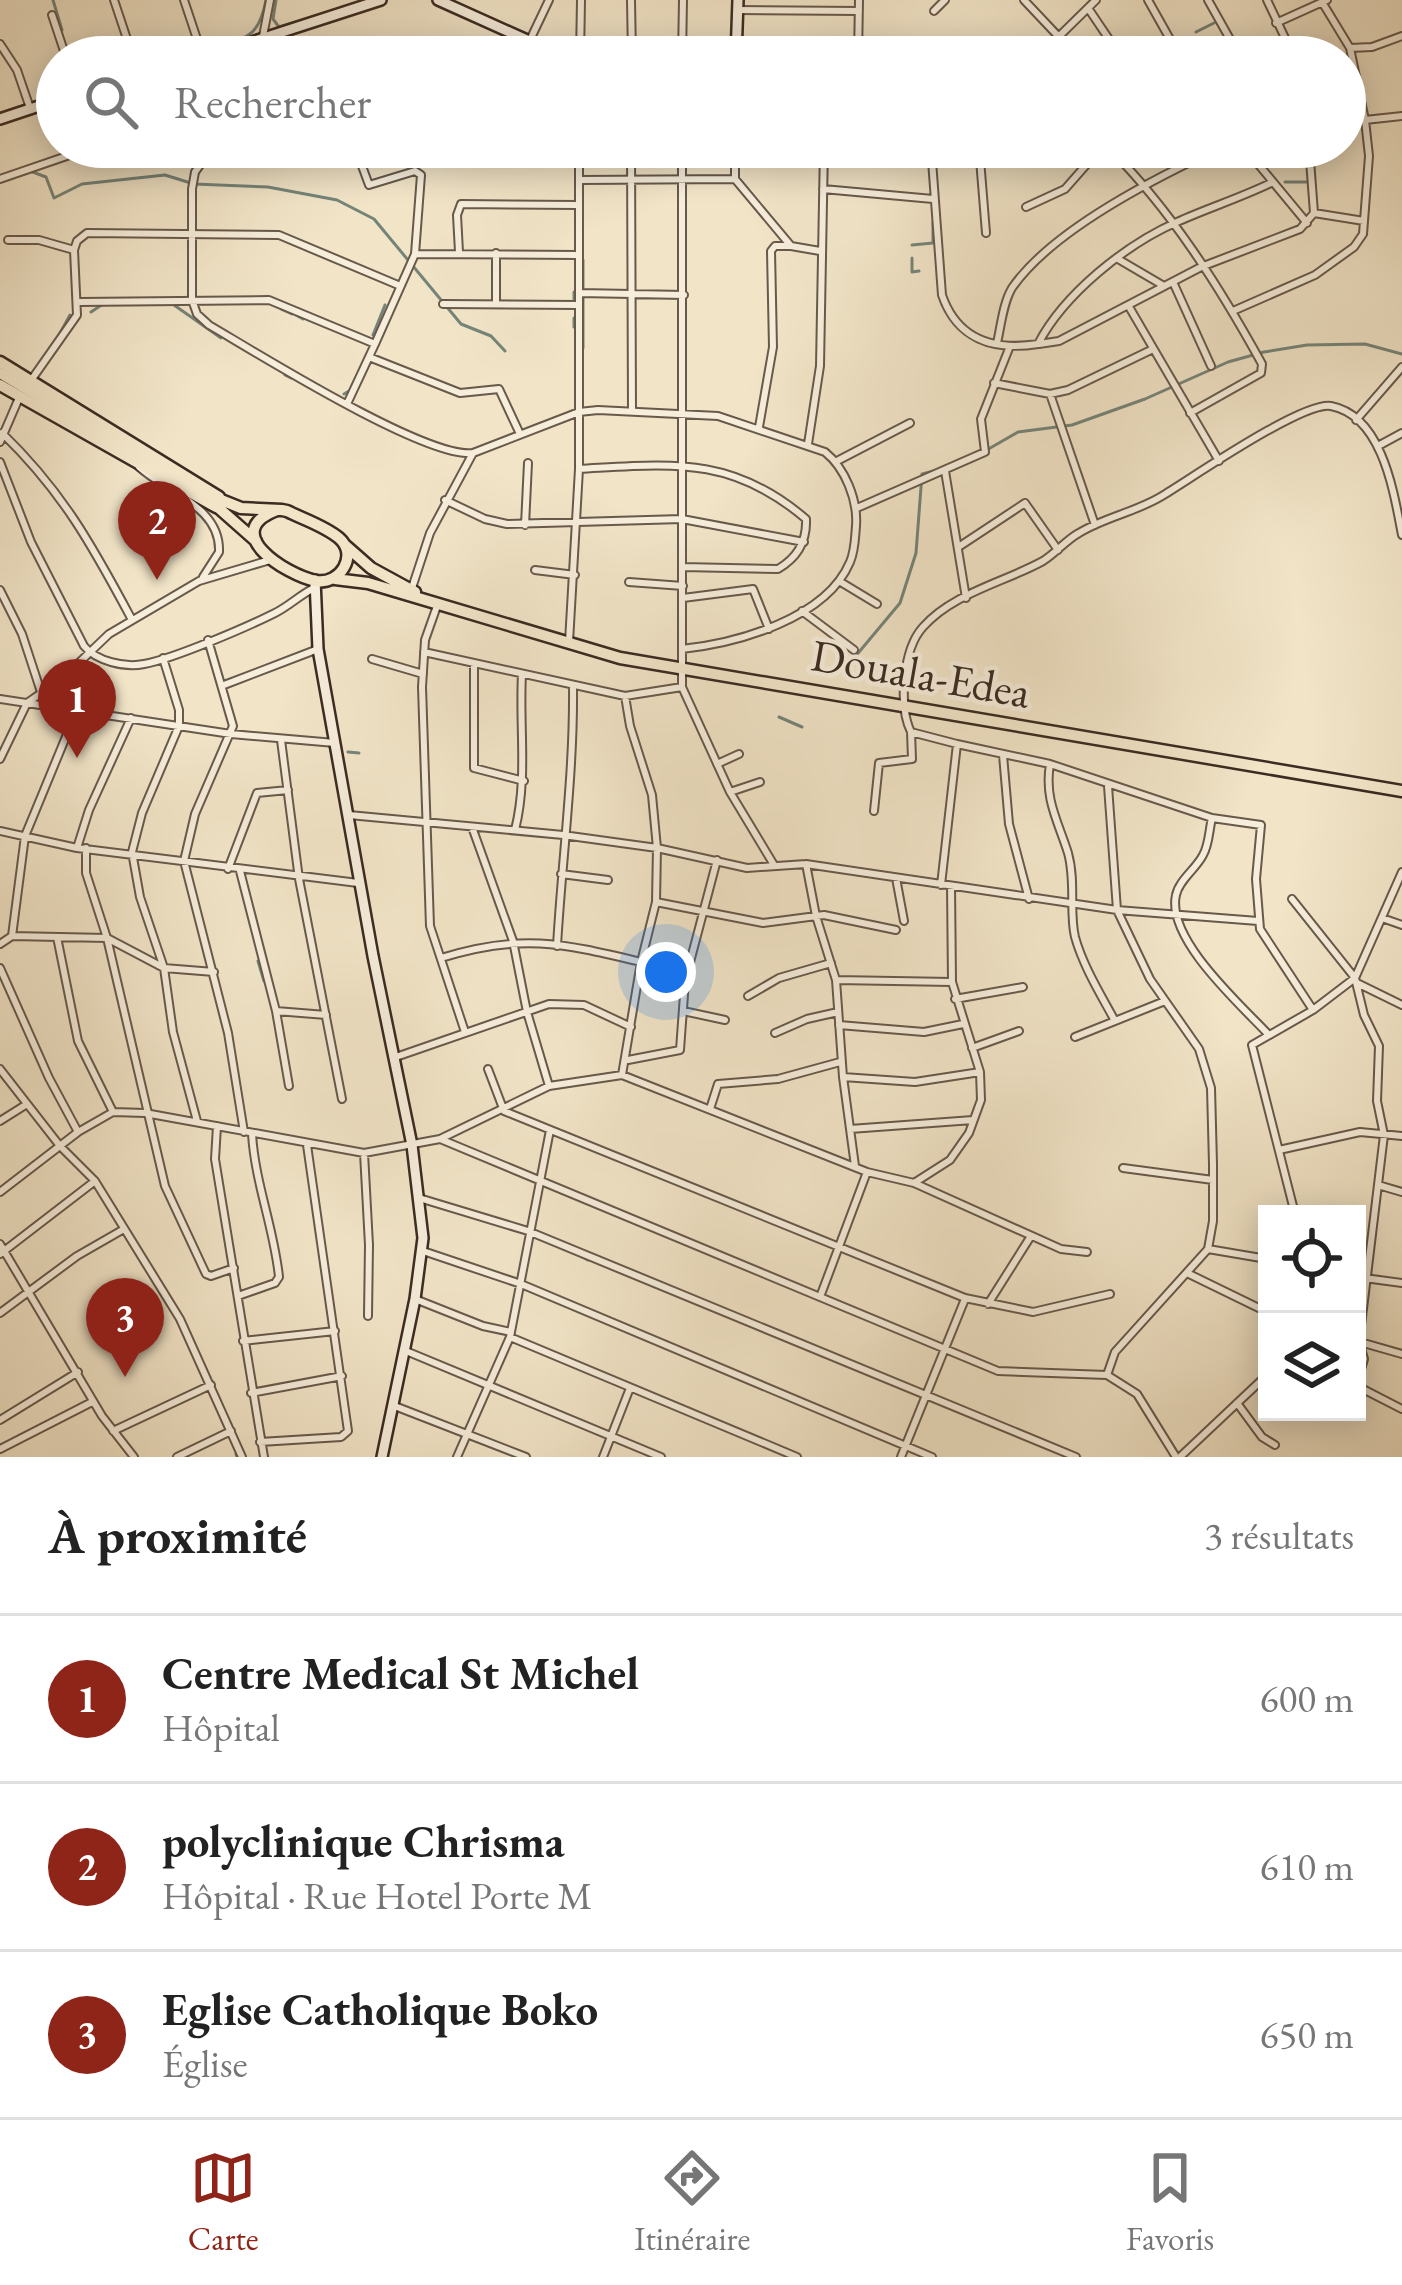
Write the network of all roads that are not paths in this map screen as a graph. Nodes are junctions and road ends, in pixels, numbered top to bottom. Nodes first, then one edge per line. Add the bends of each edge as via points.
1 (114, 0) edge
2 (184, 0) edge
3 (270, 0) edge
4 (381, 0) edge
5 (438, 0) edge
6 (548, 0) edge
7 (580, 0) edge
8 (631, 0) edge
9 (682, 0) edge
10 (859, 0) edge
11 (945, 0) edge
12 (1024, 0) edge
13 (1148, 0) edge
14 (1208, 0) edge
15 (1267, 0) edge
16 (1325, 1) edge
17 (1093, 2) edge
18 (738, 5) edge
19 (934, 10) dead end
20 (859, 11) junction
21 (52, 15) dead end
22 (1276, 23) junction
23 (59, 36) edge
24 (126, 36) edge
25 (197, 36) edge
26 (262, 36) edge
27 (265, 36) edge
28 (519, 36) edge
29 (532, 36) edge
30 (580, 36) edge
31 (632, 36) edge
32 (682, 36) edge
33 (737, 36) edge
34 (858, 36) edge
35 (1058, 36) joint
36 (1110, 36) edge
37 (1168, 36) edge
38 (1228, 36) edge
39 (1283, 36) edge
40 (1344, 36) edge
41 (1402, 36) edge
42 (0, 44) edge
43 (1366, 47) edge
44 (36, 106) edge
45 (30, 108) junction
46 (1402, 116) edge
47 (0, 119) edge
48 (1366, 120) edge
49 (1366, 129) edge
50 (36, 167) edge
51 (198, 168) edge
52 (363, 168) edge
53 (580, 168) edge
54 (632, 168) edge
55 (683, 168) edge
56 (735, 168) edge
57 (824, 168) edge
58 (932, 168) edge
59 (981, 168) edge
60 (1088, 168) edge
61 (1128, 168) edge
62 (1181, 168) edge
63 (1260, 168) edge
64 (1311, 168) edge
65 (0, 179) edge
66 (683, 179) junction
67 (735, 179) junction
68 (580, 180) junction
69 (632, 181) junction
70 (1271, 183) junction
71 (1144, 185) junction
72 (823, 190) junction
73 (933, 199) junction
74 (578, 205) junction
75 (1026, 207) dead end
76 (1314, 213) junction
77 (1365, 221) junction
78 (1174, 223) junction
79 (1307, 223) junction
80 (986, 233) dead end
81 (193, 234) junction
82 (8, 240) dead end
83 (790, 246) junction
84 (74, 250) junction
85 (820, 251) junction
86 (459, 252) junction
87 (496, 253) junction
88 (415, 254) junction
89 (578, 255) junction
90 (1118, 259) junction
91 (1202, 267) junction
92 (1168, 284) junction
93 (398, 285) junction
94 (579, 293) junction
95 (631, 294) junction
96 (684, 295) junction
97 (192, 301) junction
98 (79, 302) junction
99 (442, 304) dead end
100 (496, 304) junction
101 (579, 305) junction
102 (1128, 305) junction
103 (1233, 311) junction
104 (997, 343) junction
105 (375, 344) junction
106 (1038, 344) junction
107 (1010, 346) junction
108 (1151, 350) junction
109 (369, 357) junction
110 (0, 362) edge
111 (1211, 366) dead end
112 (1402, 367) edge
113 (0, 373) edge
114 (32, 380) junction
115 (994, 383) junction
116 (0, 385) edge
117 (1050, 394) junction
118 (21, 395) junction
119 (347, 404) junction
120 (632, 410) junction
121 (579, 412) junction
122 (1190, 413) junction
123 (682, 414) junction
124 (1356, 420) junction
125 (910, 423) dead end
126 (759, 428) junction
127 (1402, 433) edge
128 (520, 434) junction
129 (1, 438) edge
130 (808, 444) junction
131 (1378, 446) junction
132 (473, 453) junction
133 (837, 461) junction
134 (1219, 461) junction
135 (0, 462) edge
136 (528, 463) dead end
137 (683, 463) junction
138 (136, 465) junction
139 (579, 469) junction
140 (945, 470) junction
141 (445, 500) junction
142 (227, 508) junction
143 (857, 508) junction
144 (277, 510) junction
145 (682, 519) junction
146 (578, 522) junction
147 (525, 525) junction
148 (1096, 525) junction
149 (1402, 535) edge
150 (256, 542) junction
151 (804, 542) junction
152 (346, 545) junction
153 (960, 546) junction
154 (1058, 550) junction
155 (270, 560) junction
156 (683, 567) junction
157 (535, 570) dead end
158 (575, 575) junction
159 (335, 579) junction
160 (838, 580) junction
161 (200, 581) junction
162 (629, 582) dead end
163 (314, 584) junction
164 (683, 586) junction
165 (0, 590) edge
166 (411, 591) junction
167 (683, 598) junction
168 (966, 598) junction
169 (436, 603) junction
170 (877, 604) dead end
171 (802, 611) junction
172 (131, 618) junction
173 (769, 629) junction
174 (208, 640) junction
175 (569, 646) junction
176 (318, 649) junction
177 (682, 649) junction
178 (854, 650) dead end
179 (424, 652) junction
180 (90, 653) junction
181 (163, 658) junction
182 (373, 659) dead end
183 (474, 663) junction
184 (682, 670) junction
185 (423, 674) junction
186 (522, 674) junction
187 (224, 685) junction
188 (573, 685) junction
189 (682, 687) junction
190 (41, 692) junction
191 (625, 696) junction
192 (0, 699) edge
193 (27, 704) junction
194 (905, 707) junction
195 (77, 710) junction
196 (131, 718) junction
197 (179, 726) junction
198 (911, 732) junction
199 (231, 734) junction
200 (281, 740) junction
201 (335, 743) junction
202 (957, 743) junction
203 (740, 754) dead end
204 (1003, 754) junction
205 (0, 759) edge
206 (717, 764) junction
207 (1050, 764) junction
208 (524, 781) junction
209 (760, 782) dead end
210 (1108, 786) junction
211 (288, 790) junction
212 (1402, 791) edge
213 (730, 792) junction
214 (874, 811) dead end
215 (349, 815) junction
216 (1212, 818) junction
217 (425, 820) junction
218 (472, 827) junction
219 (515, 830) junction
220 (0, 832) edge
221 (563, 835) junction
222 (25, 836) junction
223 (82, 848) junction
224 (656, 848) junction
225 (132, 853) junction
226 (716, 860) junction
227 (184, 861) junction
228 (806, 864) junction
229 (774, 865) junction
230 (228, 869) junction
231 (240, 871) junction
232 (1402, 872) edge
233 (561, 874) junction
234 (896, 878) junction
235 (299, 879) junction
236 (608, 880) dead end
237 (360, 884) junction
238 (940, 885) junction
239 (950, 886) junction
240 (1029, 898) junction
241 (1292, 899) dead end
242 (656, 902) junction
243 (1076, 904) junction
244 (706, 910) junction
245 (1117, 910) junction
246 (1176, 915) junction
247 (817, 916) junction
248 (1382, 918) junction
249 (904, 921) dead end
250 (1258, 921) junction
251 (1402, 925) edge
252 (896, 930) dead end
253 (12, 936) junction
254 (57, 938) junction
255 (107, 938) junction
256 (514, 941) junction
257 (0, 944) edge
258 (557, 946) junction
259 (441, 958) junction
260 (640, 962) junction
261 (831, 964) junction
262 (0, 968) edge
263 (164, 968) junction
264 (214, 972) junction
265 (836, 980) junction
266 (1356, 981) junction
267 (952, 982) junction
268 (1023, 987) dead end
269 (748, 995) dead end
270 (955, 999) junction
271 (1165, 1000) junction
272 (1402, 1005) edge
273 (1313, 1010) junction
274 (276, 1011) junction
275 (682, 1011) junction
276 (527, 1012) junction
277 (838, 1012) junction
278 (327, 1015) junction
279 (725, 1020) dead end
280 (1115, 1021) junction
281 (963, 1024) junction
282 (839, 1025) junction
283 (631, 1027) junction
284 (1019, 1031) dead end
285 (465, 1032) junction
286 (776, 1033) dead end
287 (1269, 1035) junction
288 (1075, 1037) dead end
289 (972, 1048) junction
290 (393, 1058) junction
291 (626, 1061) junction
292 (842, 1062) junction
293 (0, 1069) edge
294 (488, 1069) dead end
295 (980, 1072) junction
296 (622, 1075) junction
297 (843, 1077) junction
298 (289, 1086) dead end
299 (549, 1086) junction
300 (342, 1099) dead end
301 (27, 1104) junction
302 (710, 1109) junction
303 (504, 1111) junction
304 (113, 1112) junction
305 (145, 1113) junction
306 (974, 1120) junction
307 (0, 1121) edge
308 (197, 1121) junction
309 (217, 1126) junction
310 (850, 1129) junction
311 (550, 1130) junction
312 (78, 1132) junction
313 (248, 1132) junction
314 (1384, 1135) junction
315 (1402, 1136) edge
316 (440, 1139) junction
317 (307, 1145) junction
318 (412, 1145) junction
319 (60, 1147) junction
320 (1279, 1150) junction
321 (364, 1153) junction
322 (855, 1166) junction
323 (1123, 1168) dead end
324 (867, 1172) junction
325 (1213, 1180) junction
326 (95, 1181) junction
327 (540, 1183) junction
328 (914, 1184) junction
329 (1378, 1185) junction
330 (0, 1192) edge
331 (1402, 1192) edge
332 (419, 1198) junction
333 (1293, 1205) edge
334 (124, 1229) junction
335 (528, 1231) junction
336 (1031, 1236) junction
337 (839, 1247) junction
338 (1, 1249) edge
339 (1208, 1249) junction
340 (423, 1251) junction
341 (1366, 1251) edge
342 (1087, 1252) dead end
343 (1258, 1257) edge
344 (234, 1268) junction
345 (1189, 1274) junction
346 (1366, 1279) edge
347 (1402, 1283) edge
348 (521, 1284) junction
349 (31, 1292) junction
350 (1110, 1294) dead end
351 (238, 1296) junction
352 (820, 1298) junction
353 (965, 1298) junction
354 (415, 1299) junction
355 (988, 1304) junction
356 (1258, 1308) edge
357 (0, 1313) edge
358 (368, 1316) dead end
359 (335, 1330) junction
360 (511, 1334) junction
361 (243, 1341) junction
362 (1366, 1344) edge
363 (403, 1349) junction
364 (946, 1351) junction
365 (1402, 1354) edge
366 (79, 1372) junction
367 (1107, 1375) junction
368 (342, 1376) junction
369 (1258, 1383) edge
370 (490, 1384) junction
371 (211, 1385) junction
372 (630, 1388) junction
373 (1366, 1389) edge
374 (251, 1393) junction
375 (926, 1396) junction
376 (94, 1401) junction
377 (1237, 1403) junction
378 (392, 1406) junction
379 (1402, 1409) edge
380 (0, 1420) edge
381 (113, 1431) junction
382 (231, 1431) junction
383 (467, 1432) junction
384 (611, 1437) junction
385 (260, 1442) junction
386 (907, 1445) junction
387 (1275, 1445) dead end
388 (0, 1449) edge
389 (134, 1457) edge
390 (176, 1457) edge
391 (242, 1457) edge
392 (264, 1457) edge
393 (382, 1457) edge
394 (457, 1457) edge
395 (526, 1457) edge
396 (603, 1457) edge
397 (661, 1457) edge
398 (797, 1457) edge
399 (902, 1457) edge
400 (932, 1457) edge
401 (1076, 1457) edge
402 (1178, 1457) edge

1 - 24 street
2 - 25 street
3 - 26 street
4 - 27 main road
5 - 28 main road
6 - 29 street
7 - 30 street
8 - 31 street
9 - 32 street
10 - 20 street
11 - 19 street
12 - 35 street
13 - 37 street
14 - 38 street
15 - 22 street
16 - 22 street
16 - 40 street
17 - 35 street
17 - 36 street
18 - 20 street
18 - 33 main road
20 - 34 street
21 - 23 street
22 - 39 street
41 - 43 street
42 - 45 street
44 - 45 main road
45 - 47 main road
46 - 48 street
49 - 77 street
50 - 65 street
51 - 81 street
52 - 88 street via 369,184 421,175
53 - 68 street
54 - 69 street
55 - 66 street
56 - 67 street
57 - 72 street
58 - 73 street
59 - 80 street
60 - 75 street
61 - 71 street
62 - 71 street
63 - 70 street
64 - 76 street
66 - 67 street
66 - 69 street
66 - 96 street
67 - 83 street
68 - 69 street
68 - 74 street
69 - 95 street
70 - 78 street
70 - 79 street
71 - 78 street
71 - 104 street via 1066,238 1011,289
72 - 73 street
72 - 85 street
73 - 104 street via 950,317 968,334
74 - 86 street via 461,204
74 - 89 street
76 - 77 street
76 - 79 street
77 - 103 street via 1340,258
78 - 90 street
78 - 91 street
79 - 91 street
81 - 84 street via 87,233
81 - 93 street via 292,238
81 - 97 street
82 - 84 street
83 - 85 street
83 - 126 street via 771,251 773,346
84 - 98 street
85 - 130 street via 820,366
86 - 87 street
86 - 88 street
87 - 89 street
87 - 100 street
88 - 93 street
89 - 94 street
90 - 92 street
90 - 106 street via 1056,316
91 - 92 street
91 - 103 street
92 - 102 street
92 - 111 street
93 - 105 street
94 - 95 street
94 - 101 street
95 - 96 street
95 - 120 street
96 - 123 street
97 - 98 street
97 - 105 street via 269,299
97 - 119 street via 208,325
98 - 114 street via 73,324
99 - 100 street
100 - 101 street
101 - 121 street
102 - 106 street
102 - 108 street
103 - 122 street via 1263,371
104 - 107 street
105 - 109 street
106 - 107 street
107 - 115 street
108 - 117 street
108 - 122 street
109 - 119 street
109 - 128 street via 460,393 502,391
110 - 114 main road
112 - 124 street
113 - 142 main road
114 - 142 main road
115 - 117 street
115 - 140 street via 980,428 985,452
116 - 118 main road
117 - 148 street
118 - 129 street
118 - 138 main road
119 - 132 street via 449,452
120 - 121 street
120 - 123 street
121 - 128 street
121 - 139 street
122 - 134 street
123 - 126 street
123 - 137 street
124 - 131 street
124 - 134 street via 1318,406
125 - 133 street
126 - 130 street
127 - 131 street
128 - 132 street
129 - 172 street via 52,483
130 - 133 street
131 - 149 street
132 - 141 street
133 - 143 street
134 - 148 street
135 - 180 street via 31,542
136 - 147 street
137 - 139 street
137 - 145 street
137 - 151 street via 742,479 803,516
138 - 142 main road
138 - 161 street via 216,526 220,552
139 - 146 street
140 - 143 street
140 - 153 street
141 - 147 street via 485,520
141 - 166 street
142 - 144 main road
142 - 150 main road
143 - 160 street via 850,562
144 - 150 main road via 262,518
144 - 152 main road
145 - 146 street
145 - 151 street
145 - 156 street
146 - 147 street
146 - 158 street
148 - 154 street
150 - 155 main road
151 - 156 street via 778,569
152 - 159 main road
152 - 166 main road
153 - 154 street via 1027,503
153 - 168 street
154 - 168 street
155 - 161 street
155 - 163 main road
156 - 164 street
157 - 158 street
158 - 175 street
159 - 163 main road
159 - 169 main road
160 - 170 street
160 - 171 street
161 - 172 street
162 - 164 street
163 - 174 street via 275,613
163 - 176 main road
164 - 167 street
165 - 190 street
166 - 169 main road
167 - 173 street via 753,590
167 - 177 street
168 - 194 street via 917,635
169 - 175 main road, Douala-Edea
169 - 179 street
171 - 173 street
171 - 178 street
172 - 180 street
173 - 177 street
174 - 181 street
174 - 187 street
175 - 184 main road, Douala-Edea
176 - 187 street
176 - 201 main road
177 - 184 street
179 - 183 street
179 - 185 street
180 - 181 street via 137,665
180 - 190 street
181 - 197 street
182 - 185 street
183 - 186 street
183 - 208 street via 474,768
184 - 189 street
184 - 194 main road, Douala-Edea
185 - 217 street
186 - 188 street
186 - 208 street
187 - 199 street
188 - 191 street
188 - 221 street
189 - 191 street
189 - 206 street
190 - 193 street
191 - 224 street via 653,800
192 - 193 street
193 - 195 street
193 - 205 street
194 - 198 street
194 - 212 main road, Douala-Edea
195 - 196 street
195 - 222 street
196 - 197 street
196 - 223 street via 89,810
197 - 199 street
197 - 225 street
198 - 202 street
198 - 214 street via 912,759 879,763
199 - 200 street
199 - 227 street
200 - 201 street
200 - 211 street
201 - 215 main road
202 - 204 street
202 - 238 street
203 - 206 street
204 - 207 street
204 - 240 street via 1009,824
206 - 213 street
207 - 210 street
207 - 243 street via 1046,787
208 - 219 street
209 - 213 street
210 - 216 street
210 - 245 street
211 - 230 street via 257,794
211 - 235 street
213 - 229 street
215 - 217 street
215 - 237 main road
216 - 246 street via 1204,854 1177,890
216 - 250 street via 1261,825
217 - 218 street
217 - 259 street via 430,926
218 - 219 street
218 - 256 street
219 - 221 street
220 - 222 street
221 - 224 street
221 - 233 street
222 - 223 street
222 - 253 street
223 - 225 street
223 - 255 street
224 - 226 street
224 - 242 street
225 - 227 street
225 - 263 street
226 - 229 street
226 - 244 street
227 - 230 street
227 - 264 street
228 - 229 street
228 - 234 street
228 - 247 street
230 - 231 street
231 - 235 street
231 - 274 street
232 - 248 street
233 - 236 street
233 - 258 street
234 - 238 street
234 - 249 street
235 - 237 street
235 - 278 street
237 - 290 main road
238 - 239 street
239 - 240 street
239 - 267 street
240 - 243 street
241 - 266 street
242 - 244 street
242 - 260 street
243 - 245 street
243 - 280 street via 1076,938
244 - 247 street via 764,923
244 - 275 street
245 - 246 street
245 - 271 street
246 - 250 street
246 - 287 street via 1215,978
247 - 252 street
247 - 261 street
248 - 251 street
248 - 266 street
250 - 273 street
253 - 254 street
253 - 257 street
254 - 255 street
254 - 304 street via 78,1041
255 - 263 street
255 - 305 street
256 - 258 street
256 - 259 street
256 - 276 street
258 - 260 street
259 - 285 street
260 - 283 street
261 - 265 street
261 - 269 street
262 - 312 street
263 - 264 street
263 - 308 street
264 - 313 street
265 - 267 street
265 - 277 street
266 - 272 street
266 - 273 street
266 - 314 street via 1379,1046
267 - 270 street
268 - 270 street
270 - 281 street
271 - 280 street
271 - 325 street via 1199,1049 1211,1088
273 - 287 street
274 - 278 street
274 - 298 street
275 - 279 street
275 - 291 street via 680,1050
276 - 283 street via 579,1004
276 - 285 street
276 - 299 street
277 - 282 street
277 - 286 street
278 - 300 street
280 - 288 street
281 - 282 street via 925,1032
281 - 289 street
282 - 292 street
283 - 291 street
284 - 289 street
285 - 290 street
287 - 320 street via 1252,1049
289 - 295 street
290 - 318 main road
291 - 296 street
292 - 297 street
292 - 302 street via 718,1084
293 - 301 street
294 - 303 street
295 - 297 street via 915,1082
295 - 306 street
296 - 299 street
296 - 302 street
297 - 310 street
299 - 303 street
301 - 307 street
301 - 319 street
302 - 322 street
303 - 311 street
303 - 316 street
304 - 305 street
304 - 312 street
305 - 308 street
305 - 344 street via 200,1267 211,1276
306 - 310 street
306 - 328 street via 950,1160
308 - 309 street
309 - 313 street
309 - 344 street via 215,1160
310 - 322 street
311 - 327 street
311 - 337 street
312 - 319 street
313 - 317 street
313 - 351 street via 278,1277
314 - 315 street
314 - 320 street via 1360,1132
314 - 329 street
316 - 318 street
316 - 327 street
317 - 321 street
317 - 359 street
318 - 321 street
318 - 332 main road
319 - 326 street
319 - 330 street
320 - 333 street
321 - 358 street
322 - 324 street
323 - 325 street
324 - 328 street
324 - 337 street
325 - 339 street
326 - 334 street
326 - 338 street
327 - 335 street
327 - 352 street
328 - 336 street
329 - 331 street
329 - 341 street
332 - 335 street
332 - 340 main road
334 - 349 street
334 - 371 street
335 - 348 street
335 - 375 street
336 - 342 street
336 - 355 street
337 - 352 street
337 - 353 street
338 - 349 street
339 - 343 street
339 - 345 street
340 - 348 street
340 - 354 main road
344 - 351 street
345 - 356 street
345 - 367 street via 1115,1352
346 - 347 street
348 - 360 street
348 - 386 street
349 - 357 street
349 - 366 street
350 - 355 street via 1033,1312
351 - 361 street
352 - 364 street
353 - 355 street
353 - 364 street
354 - 360 street
354 - 363 main road
359 - 361 street
359 - 368 street
360 - 370 street
360 - 372 street
361 - 374 street
362 - 365 street
363 - 370 street
363 - 378 main road
364 - 367 street via 1004,1372
364 - 375 street
366 - 376 street
366 - 380 street
367 - 402 street via 1137,1394
368 - 374 street
368 - 385 street via 346,1434
369 - 377 street
370 - 383 street
370 - 384 street
371 - 381 street
371 - 382 street
372 - 384 street
372 - 398 street
373 - 379 street
374 - 385 street
375 - 386 street
375 - 401 street
376 - 381 street
376 - 388 street
377 - 387 street
377 - 402 street
378 - 383 street
378 - 393 main road
381 - 389 street
382 - 390 street
382 - 391 street
383 - 394 street
383 - 395 street
384 - 396 street
384 - 397 street
385 - 392 street
386 - 399 street
386 - 400 street

